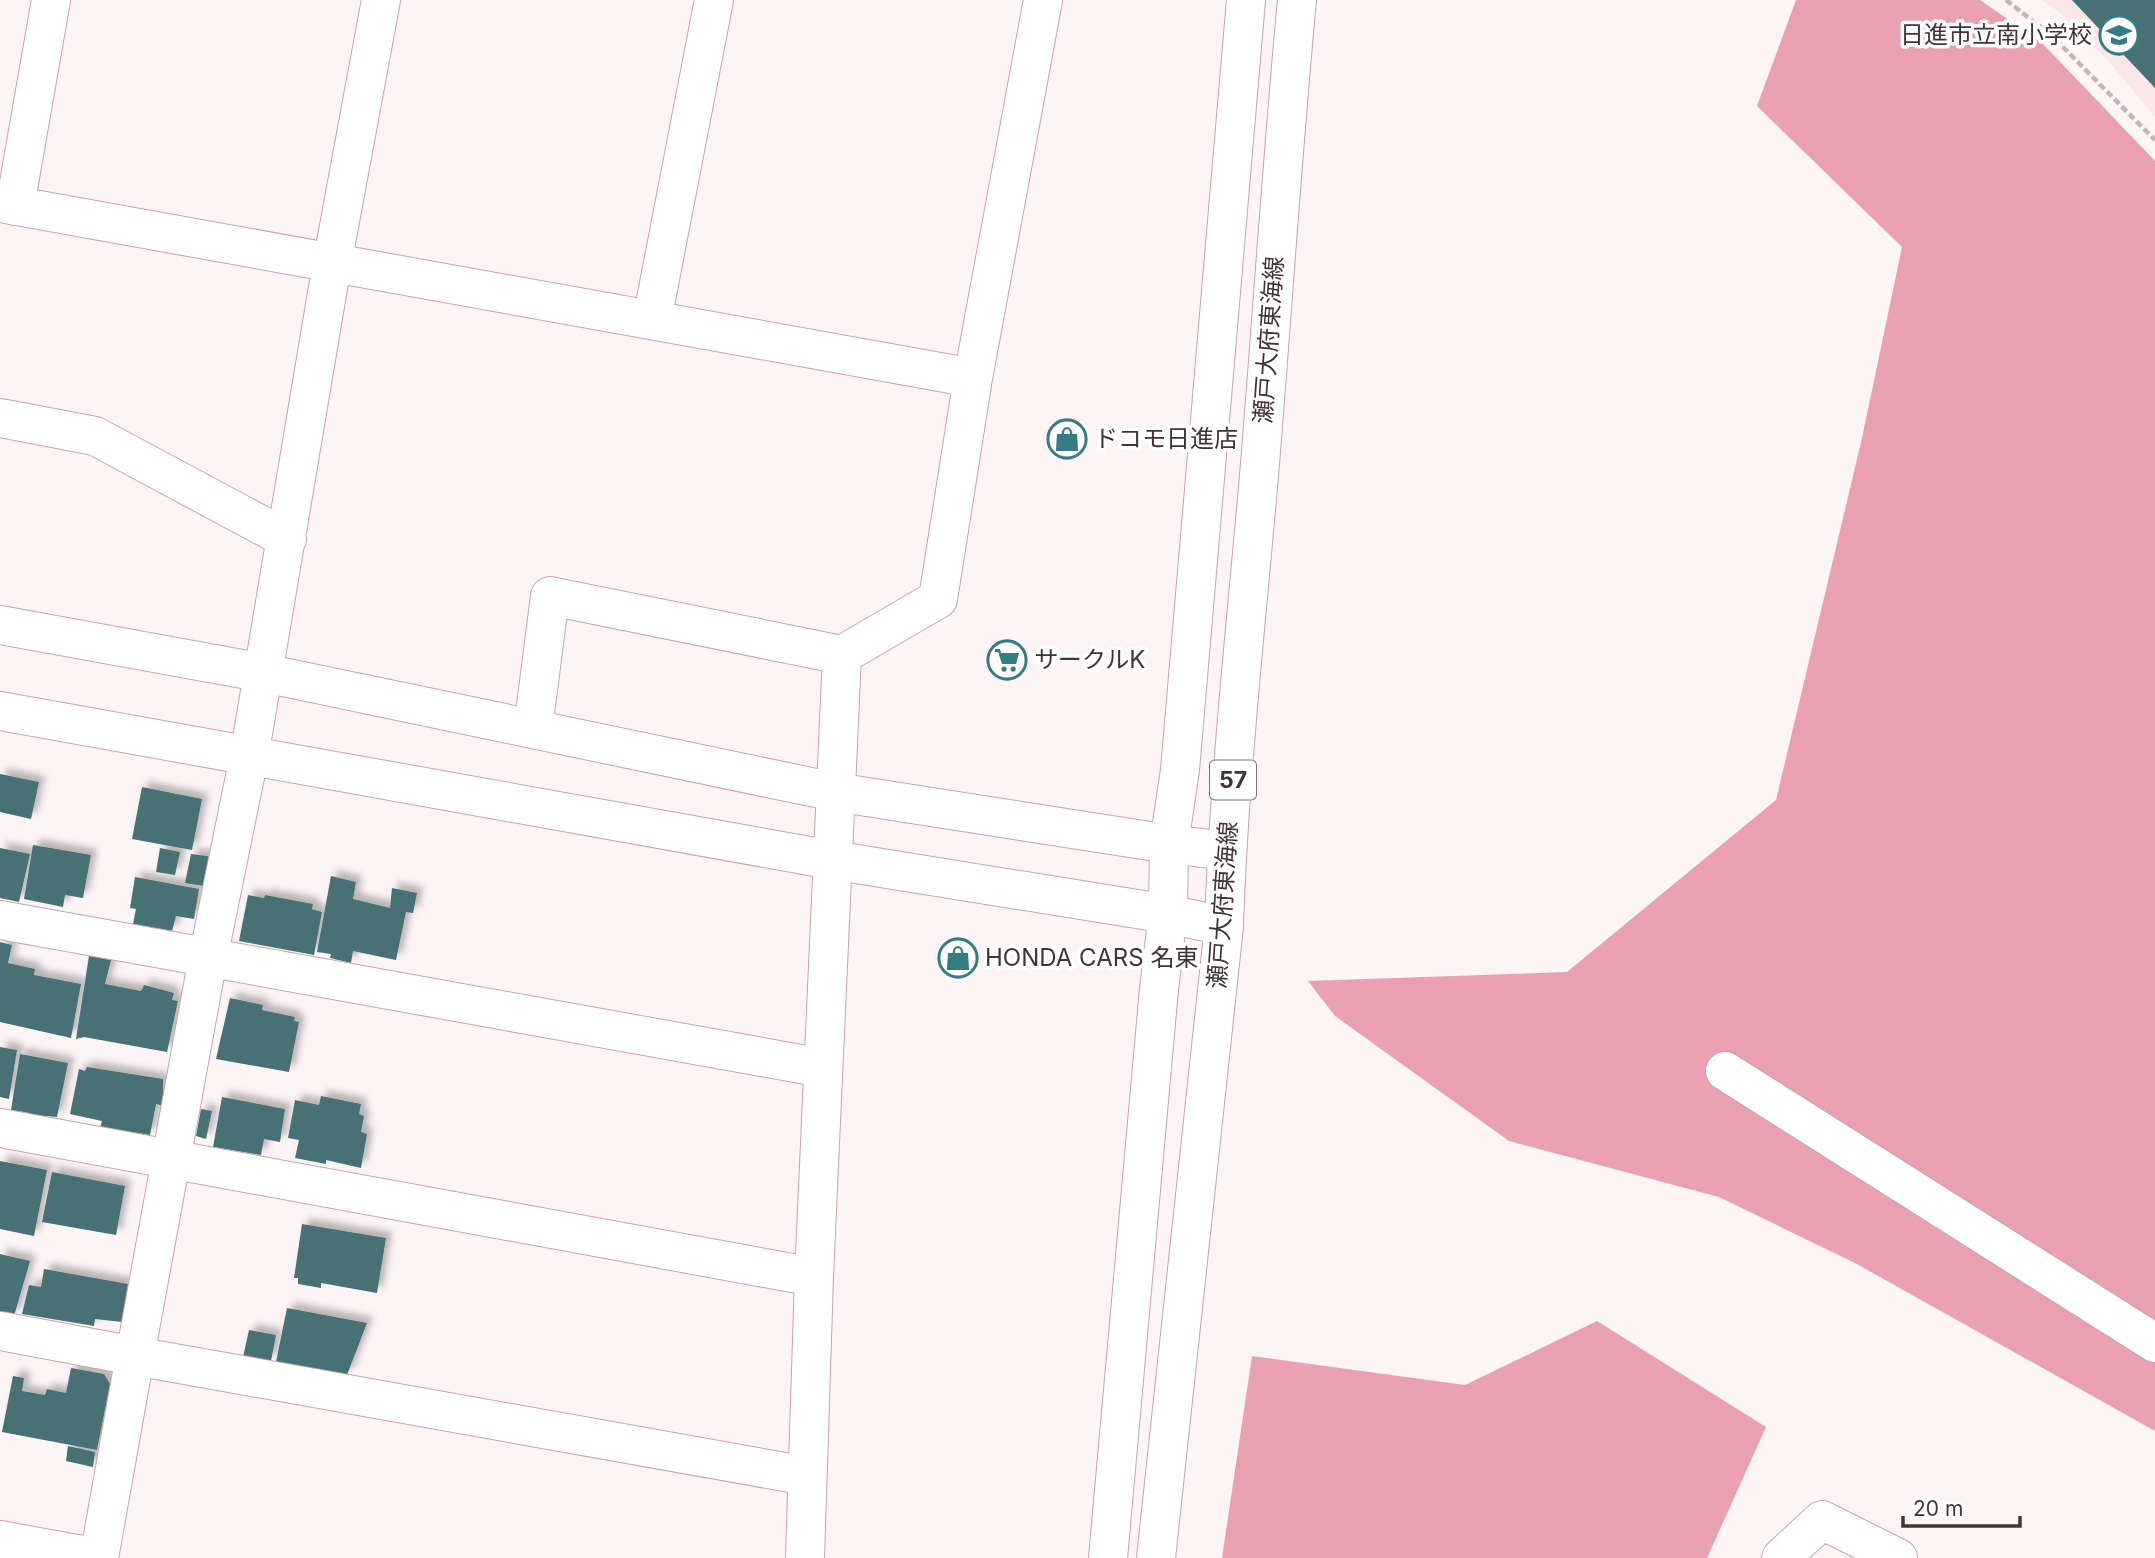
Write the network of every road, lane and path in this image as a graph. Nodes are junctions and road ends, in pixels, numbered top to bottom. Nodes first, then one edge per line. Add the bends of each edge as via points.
1 (51, 0) edge
2 (381, 0) edge
3 (714, 0) edge
4 (1043, 0) edge
5 (1246, 0) edge
6 (1297, 0) edge
7 (2006, 0) edge
8 (2155, 140) edge
9 (7, 204) edge
10 (332, 264) junction
11 (652, 320) junction
12 (973, 378) junction
13 (0, 418) edge
14 (287, 539) junction
15 (0, 625) edge
16 (842, 655) junction
17 (264, 673) junction
18 (0, 711) edge
19 (533, 729) junction
20 (248, 757) junction
21 (835, 792) junction
22 (1169, 844) junction
23 (1227, 851) junction
24 (832, 860) junction
25 (1168, 914) junction
26 (0, 920) edge
27 (1224, 926) junction
28 (208, 958) junction
29 (823, 1068) junction
30 (1725, 1070) dead end
31 (0, 1128) edge
32 (172, 1160) junction
33 (814, 1277) junction
34 (0, 1332) edge
35 (2155, 1343) edge
36 (135, 1356) junction
37 (807, 1476) junction
38 (0, 1539) edge
39 (99, 1558) edge
40 (805, 1558) edge
41 (1108, 1558) edge
42 (1156, 1558) edge
43 (1781, 1558) edge
44 (1898, 1558) edge

1 - 9 street
2 - 10 street
3 - 11 street
4 - 12 street
5 - 22 street, 瀬戸大府東海線 / 57 via 1181,770
6 - 23 street, 瀬戸大府東海線 / 57
7 - 8 path via 2052,36
9 - 10 street
10 - 11 street
10 - 14 street
11 - 12 street
12 - 16 street via 938,599
13 - 14 street via 95,436
14 - 17 street
15 - 17 street
16 - 19 street via 550,596
16 - 21 street
17 - 19 street
17 - 20 street
18 - 20 street
19 - 21 street
20 - 24 street
20 - 28 street
21 - 22 street
21 - 24 street
22 - 23 street
22 - 25 street, 瀬戸大府東海線 / 57
23 - 27 street, 瀬戸大府東海線 / 57
24 - 25 street
24 - 29 street
25 - 27 street
25 - 41 street, 瀬戸大府東海線 / 57
26 - 28 street
27 - 42 street, 瀬戸大府東海線 / 57
28 - 29 street
28 - 32 street
29 - 33 street
30 - 35 street
31 - 32 street
32 - 33 street
32 - 36 street
33 - 37 street
34 - 36 street
36 - 37 street
36 - 39 street
37 - 40 street
38 - 39 street
43 - 44 street via 1822,1520

